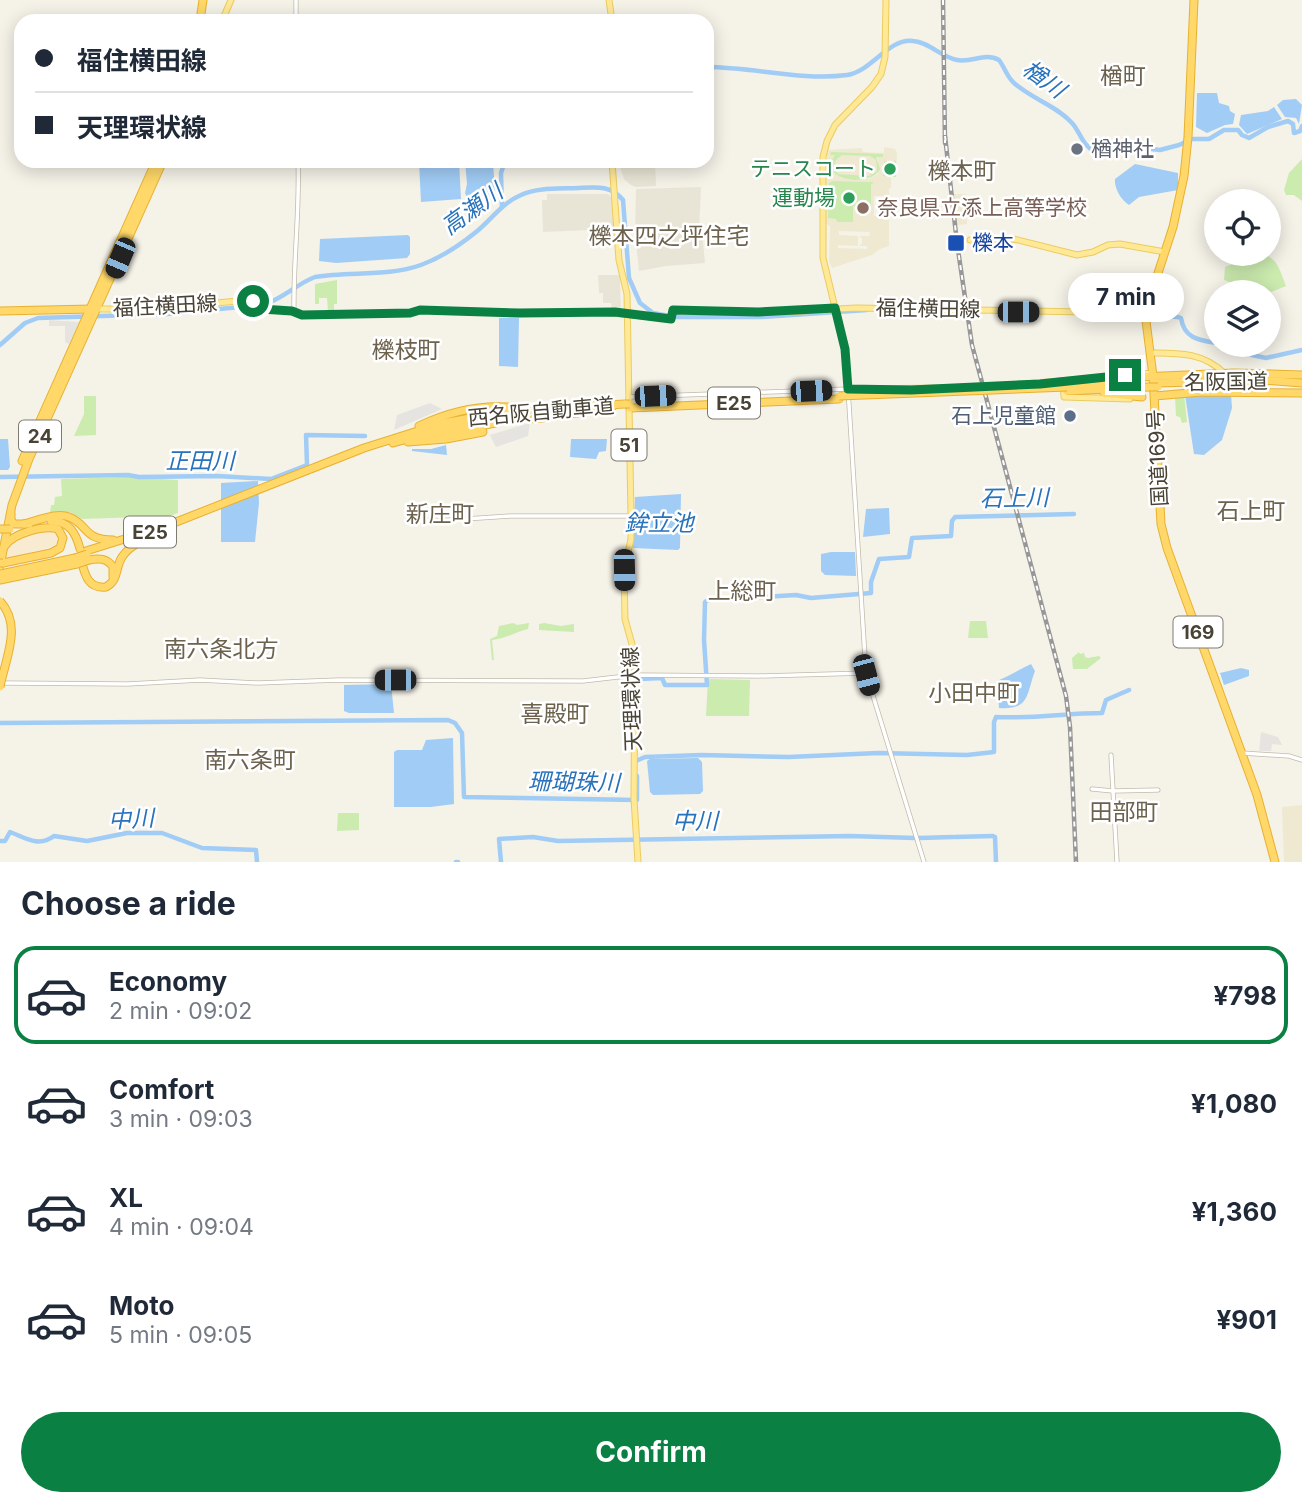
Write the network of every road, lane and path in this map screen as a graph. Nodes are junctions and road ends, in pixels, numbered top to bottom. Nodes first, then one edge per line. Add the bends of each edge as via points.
1 (886, 0) edge
2 (1194, 0) edge
3 (153, 168) edge
4 (160, 168) edge
5 (298, 168) edge
6 (613, 168) edge
7 (970, 240) dead end
8 (1165, 252) junction
9 (0, 311) edge
10 (835, 311) junction
11 (294, 312) junction
12 (91, 313) junction
13 (1145, 313) junction
14 (627, 314) junction
15 (1150, 353) junction
16 (1225, 374) junction
17 (1153, 382) junction
18 (1300, 384) edge
19 (848, 389) junction
20 (1067, 389) junction
21 (1155, 396) junction
22 (1142, 397) joint
23 (628, 404) junction
24 (530, 408) junction
25 (612, 408) junction
26 (448, 409) dead end
27 (522, 414) junction
28 (509, 417) junction
29 (534, 419) dead end
30 (483, 432) dead end
31 (387, 435) dead end
32 (393, 443) junction
33 (321, 465) junction
34 (18, 485) junction
35 (268, 489) junction
36 (631, 516) junction
37 (408, 519) dead end
38 (31, 527) junction
39 (168, 527) junction
40 (4, 530) edge
41 (0, 542) edge
42 (81, 556) junction
43 (1, 570) edge
44 (0, 601) edge
45 (866, 673) junction
46 (635, 675) junction
47 (0, 685) edge
48 (1242, 753) junction
49 (1111, 755) dead end
50 (1302, 760) edge
51 (1092, 789) dead end
52 (1158, 790) dead end
53 (1113, 791) junction
54 (638, 862) edge
55 (925, 862) edge
56 (1117, 862) edge
57 (1275, 862) edge

1 - 10 main road via 886,49 876,82 831,132 823,157 823,258
2 - 8 highway, 国道169号 / 169 via 1187,151
3 - 12 highway, 24
4 - 12 highway, 24
5 - 11 street
6 - 14 main road, 天理環状線 / 51
7 - 8 main road via 1014,239 1077,254 1119,244
8 - 13 highway, 国道169号 / 169
9 - 12 highway
10 - 13 main road, 福住横田線
10 - 14 main road, 福住横田線
10 - 19 main road via 845,349
11 - 12 main road, 福住横田線 via 258,308 249,300
11 - 14 main road, 福住横田線
12 - 34 highway, 24
12 - 40 highway, 24 via 22,463
13 - 15 highway, 国道169号 / 169
14 - 23 main road, 天理環状線 / 51
15 - 16 main road via 1200,356
15 - 17 highway, 国道169号 / 169
16 - 17 highway
16 - 18 highway
17 - 18 highway, 名阪国道 / E25
17 - 20 highway, 西名阪自動車道 / E25
17 - 21 highway, 国道169号 / 169
18 - 21 highway
19 - 20 main road, bridge
19 - 23 street
19 - 45 street
20 - 22 highway
20 - 23 highway, 西名阪自動車道 / E25, bridge
21 - 22 main road
21 - 48 highway, 国道169号 / 169 via 1164,536
23 - 24 highway, 西名阪自動車道 / E25
23 - 25 highway, 西名阪自動車道 / E25
23 - 36 main road, 天理環状線 / 51
24 - 26 highway via 487,404
24 - 33 highway, 西名阪自動車道 / E25 via 477,413 399,435
25 - 27 highway, 西名阪自動車道 / E25
25 - 29 highway
27 - 28 highway, E25
27 - 32 highway, 西名阪自動車道 / E25 via 462,422
28 - 32 highway, E25
28 - 32 highway, E25
30 - 32 highway
31 - 33 highway
32 - 35 highway, 西名阪自動車道 / E25
33 - 35 highway, 西名阪自動車道 / E25
34 - 38 highway via 11,520
34 - 43 highway, 24 via 6,525
35 - 39 highway, 西名阪自動車道 / E25
36 - 37 street
36 - 46 main road, 天理環状線 / 51 via 624,570 625,619 634,648
38 - 39 highway via 66,516 92,536 107,540
38 - 40 highway
38 - 42 highway via 65,526
38 - 43 highway via 8,541
38 - 43 highway via 58,529 63,538 60,548
39 - 42 highway, 西名阪自動車道 / E25
39 - 42 highway via 128,550 114,582 106,587 89,582
40 - 41 highway, 24
42 - 43 highway, 西名阪自動車道 / E25
44 - 47 highway, bridge via 12,627
45 - 46 street
45 - 55 street
46 - 47 street via 583,681 258,684 200,680
46 - 54 main road, 天理環状線 / 51
48 - 50 street
48 - 57 highway, 国道169号 / 169
49 - 53 street
51 - 53 street
52 - 53 street
53 - 56 street

